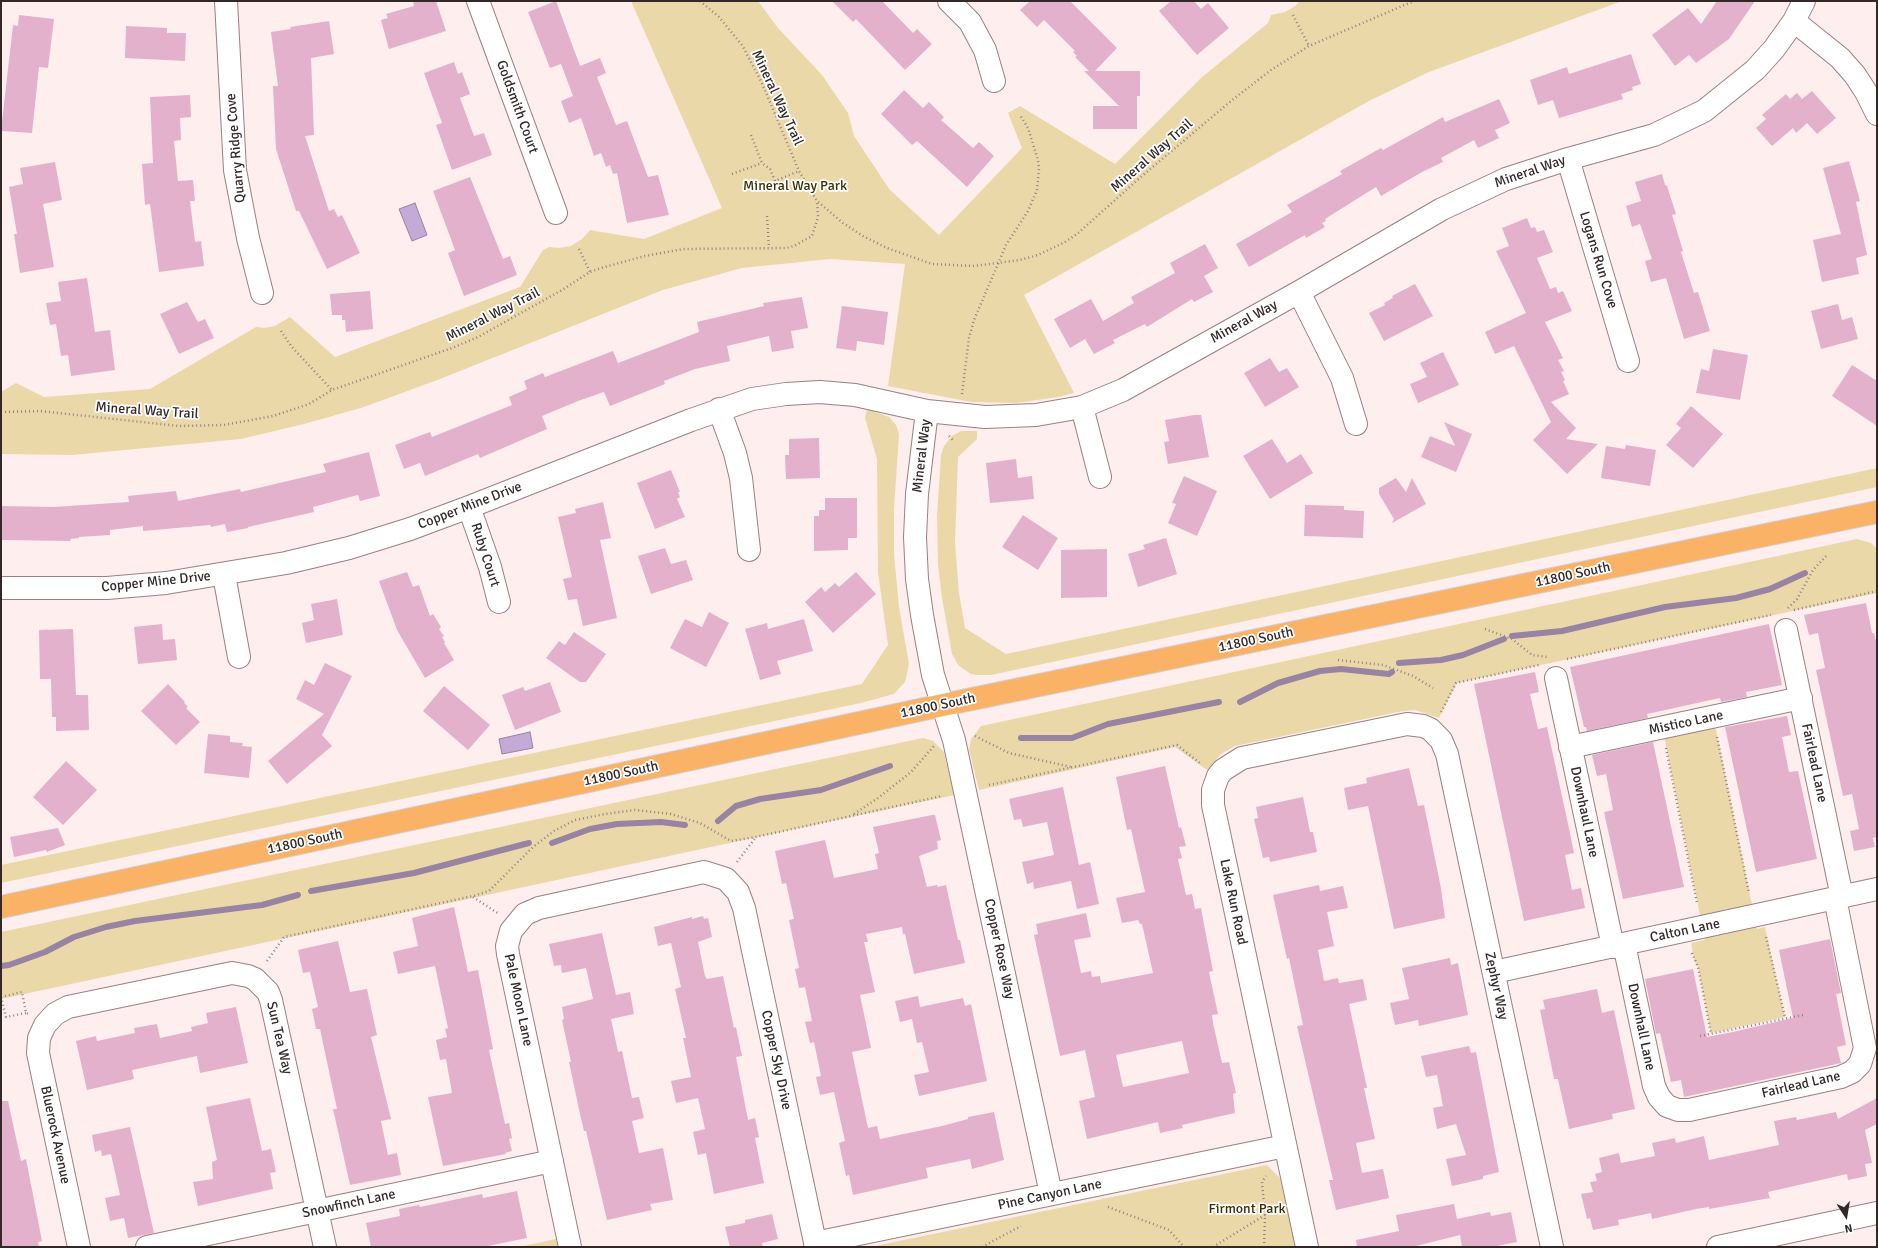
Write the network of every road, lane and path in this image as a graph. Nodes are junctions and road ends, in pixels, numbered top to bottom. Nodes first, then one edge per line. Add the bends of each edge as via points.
1 (226, 1) edge
2 (478, 1) edge
3 (700, 1) edge
4 (949, 1) edge
5 (1414, 1) edge
6 (1804, 1) edge
7 (1293, 15) dead end
8 (1794, 22) junction
9 (1309, 46) junction
10 (994, 81) dead end
11 (1877, 114) edge
12 (1020, 115) dead end
13 (751, 135) dead end
14 (1568, 159) junction
15 (762, 163) junction
16 (799, 171) junction
17 (732, 174) dead end
18 (818, 201) junction
19 (556, 213) dead end
20 (767, 216) dead end
21 (769, 248) junction
22 (579, 249) dead end
23 (1000, 263) junction
24 (590, 272) junction
25 (1299, 292) junction
26 (262, 293) dead end
27 (281, 331) dead end
28 (1628, 361) dead end
29 (332, 390) junction
30 (962, 394) dead end
31 (1082, 407) junction
32 (719, 409) junction
33 (927, 411) junction
34 (1, 412) edge
35 (1356, 424) dead end
36 (949, 436) dead end
37 (954, 441) dead end
38 (1100, 477) dead end
39 (469, 508) junction
40 (1877, 512) edge
41 (749, 550) dead end
42 (1827, 554) dead end
43 (224, 575) junction
44 (1, 588) edge
45 (1877, 591) edge
46 (499, 602) dead end
47 (1781, 622) joint
48 (1485, 629) dead end
49 (239, 657) dead end
50 (1338, 660) dead end
51 (1553, 665) junction
52 (1433, 688) dead end
53 (1801, 698) junction
54 (942, 705) junction
55 (1713, 717) junction
56 (1434, 722) junction
57 (1662, 728) junction
58 (974, 735) dead end
59 (935, 744) dead end
60 (1570, 747) junction
61 (1071, 768) junction
62 (1206, 768) dead end
63 (989, 785) dead end
64 (942, 796) dead end
65 (853, 815) junction
66 (756, 837) junction
67 (731, 872) junction
68 (1877, 889) edge
69 (1749, 893) dead end
70 (472, 896) junction
71 (1838, 898) junction
72 (1697, 903) dead end
73 (1, 908) edge
74 (503, 916) dead end
75 (1766, 937) dead end
76 (1618, 945) junction
77 (1692, 953) dead end
78 (264, 966) dead end
79 (1494, 972) junction
80 (1, 997) edge
81 (26, 1013) junction
82 (1803, 1015) dead end
83 (1785, 1017) junction
84 (38, 1020) junction
85 (1711, 1033) junction
86 (1700, 1036) dead end
87 (1667, 1106) joint
88 (1285, 1146) junction
89 (552, 1161) junction
90 (1266, 1176) dead end
91 (1051, 1194) junction
92 (1108, 1207) dead end
93 (317, 1211) junction
94 (1877, 1213) edge
95 (1265, 1215) junction
96 (1021, 1226) dead end
97 (816, 1245) edge
98 (79, 1247) edge
99 (147, 1247) edge
100 (325, 1247) edge
101 (570, 1247) edge
102 (982, 1247) edge
103 (1184, 1247) edge
104 (1213, 1247) edge
105 (1264, 1247) edge
106 (1307, 1247) edge
107 (1552, 1247) edge
108 (1718, 1247) edge

1 - 26 street, Quarry Ridge Cove via 235,170
2 - 19 street, Goldsmith Court
3 - 16 path, Mineral Way Trail via 719,17 742,45 761,81
4 - 10 street via 970,22 985,50
5 - 9 path, Mineral Way Trail
6 - 8 street, Mineral Way
7 - 9 path
8 - 11 street via 1840,58 1855,75
8 - 14 street, Mineral Way via 1755,70 1704,111 1654,135
9 - 23 path, Mineral Way Trail via 1247,88 1071,238 1038,255
12 - 23 path via 1035,148 1038,179 1033,202 1006,246
13 - 15 path
14 - 25 street, Mineral Way via 1506,179 1442,208
14 - 28 street, Logans Run Cove
15 - 16 path via 770,169 775,181
15 - 17 path
16 - 18 path, Mineral Way Trail
18 - 21 path, Mineral Way Trail via 818,217 812,236 804,242 786,248
18 - 23 path, Mineral Way Trail via 863,236 913,258 932,264 952,266
20 - 21 path
21 - 24 path, Mineral Way Trail via 683,249 645,256
22 - 24 path
23 - 30 path via 974,320 969,338
24 - 29 path, Mineral Way Trail via 478,337
25 - 31 street, Mineral Way via 1123,390
25 - 35 street via 1342,378
27 - 29 path
29 - 34 path, Mineral Way Trail via 309,404 274,416 224,424 179,426 40,411
31 - 33 street, Mineral Way via 1010,417
31 - 38 street
32 - 33 street, Copper Mine Drive via 752,399 820,392 855,395
32 - 39 street, Copper Mine Drive
32 - 41 street via 741,478
33 - 54 street, Mineral Way via 917,494 916,572 931,666
36 - 37 path
39 - 43 street, Copper Mine Drive via 349,548
39 - 46 street, Ruby Court via 490,567
40 - 54 main road, 11800 South
42 - 45 path via 1813,570 1797,599 1783,613
43 - 44 street, Copper Mine Drive via 107,588
43 - 49 street
47 - 51 path
47 - 53 street, Fairlead Lane
48 - 51 path via 1512,640 1532,655
50 - 52 path via 1383,665 1413,676
51 - 56 path via 1456,683
51 - 60 street, Downhaul Lane
53 - 55 street, Mistico Lane
53 - 71 street, Fairlead Lane
54 - 73 main road, 11800 South
54 - 91 street, Copper Rose Way via 954,740
55 - 57 street, Mistico Lane
55 - 69 path
56 - 79 street, Zephyr Way via 1447,754
56 - 88 street, Lake Run Road via 1399,724 1242,758 1223,770 1215,783 1213,805
57 - 60 street, Mistico Lane
57 - 72 path
58 - 61 path via 1009,753
59 - 65 path via 910,772
60 - 76 street, Downhaul Lane
61 - 62 path via 1177,745
61 - 63 path
64 - 65 path
65 - 66 path
66 - 67 path
66 - 70 path via 731,840 700,824 671,814 634,810 575,820 554,831 533,847 489,890
67 - 89 street, Pale Moon Lane via 704,872 532,910 515,925 508,939 508,954
67 - 97 street, Copper Sky Drive via 744,908
68 - 71 street, Calton Lane
70 - 74 path
70 - 78 path via 284,937
71 - 76 street, Calton Lane
71 - 87 street, Fairlead Lane via 1864,1043 1864,1054 1860,1064 1852,1072 1841,1077 1690,1110 1678,1110
75 - 83 path
76 - 79 street, Calton Lane
76 - 87 street, Downhall Lane via 1654,1086
77 - 85 path via 1698,967
79 - 107 street, Zephyr Way
80 - 81 path via 6,1016
80 - 81 path via 22,992
81 - 84 path
82 - 83 path
83 - 85 path
84 - 93 street, Sun Tea Way via 68,1007 232,973 255,979 268,992 274,1008
84 - 98 street, Bluerock Avenue via 38,1053
85 - 86 path
88 - 91 street, Pine Canyon Lane
88 - 106 street, Lake Run Road
89 - 93 street, Snowfinch Lane
89 - 101 street, Pale Moon Lane
90 - 95 path via 1262,1182
91 - 97 street, Pine Canyon Lane
92 - 103 path via 1169,1230
93 - 99 street, Snowfinch Lane
93 - 100 street, Sun Tea Way
94 - 108 street
95 - 104 path
95 - 105 path
96 - 102 path

